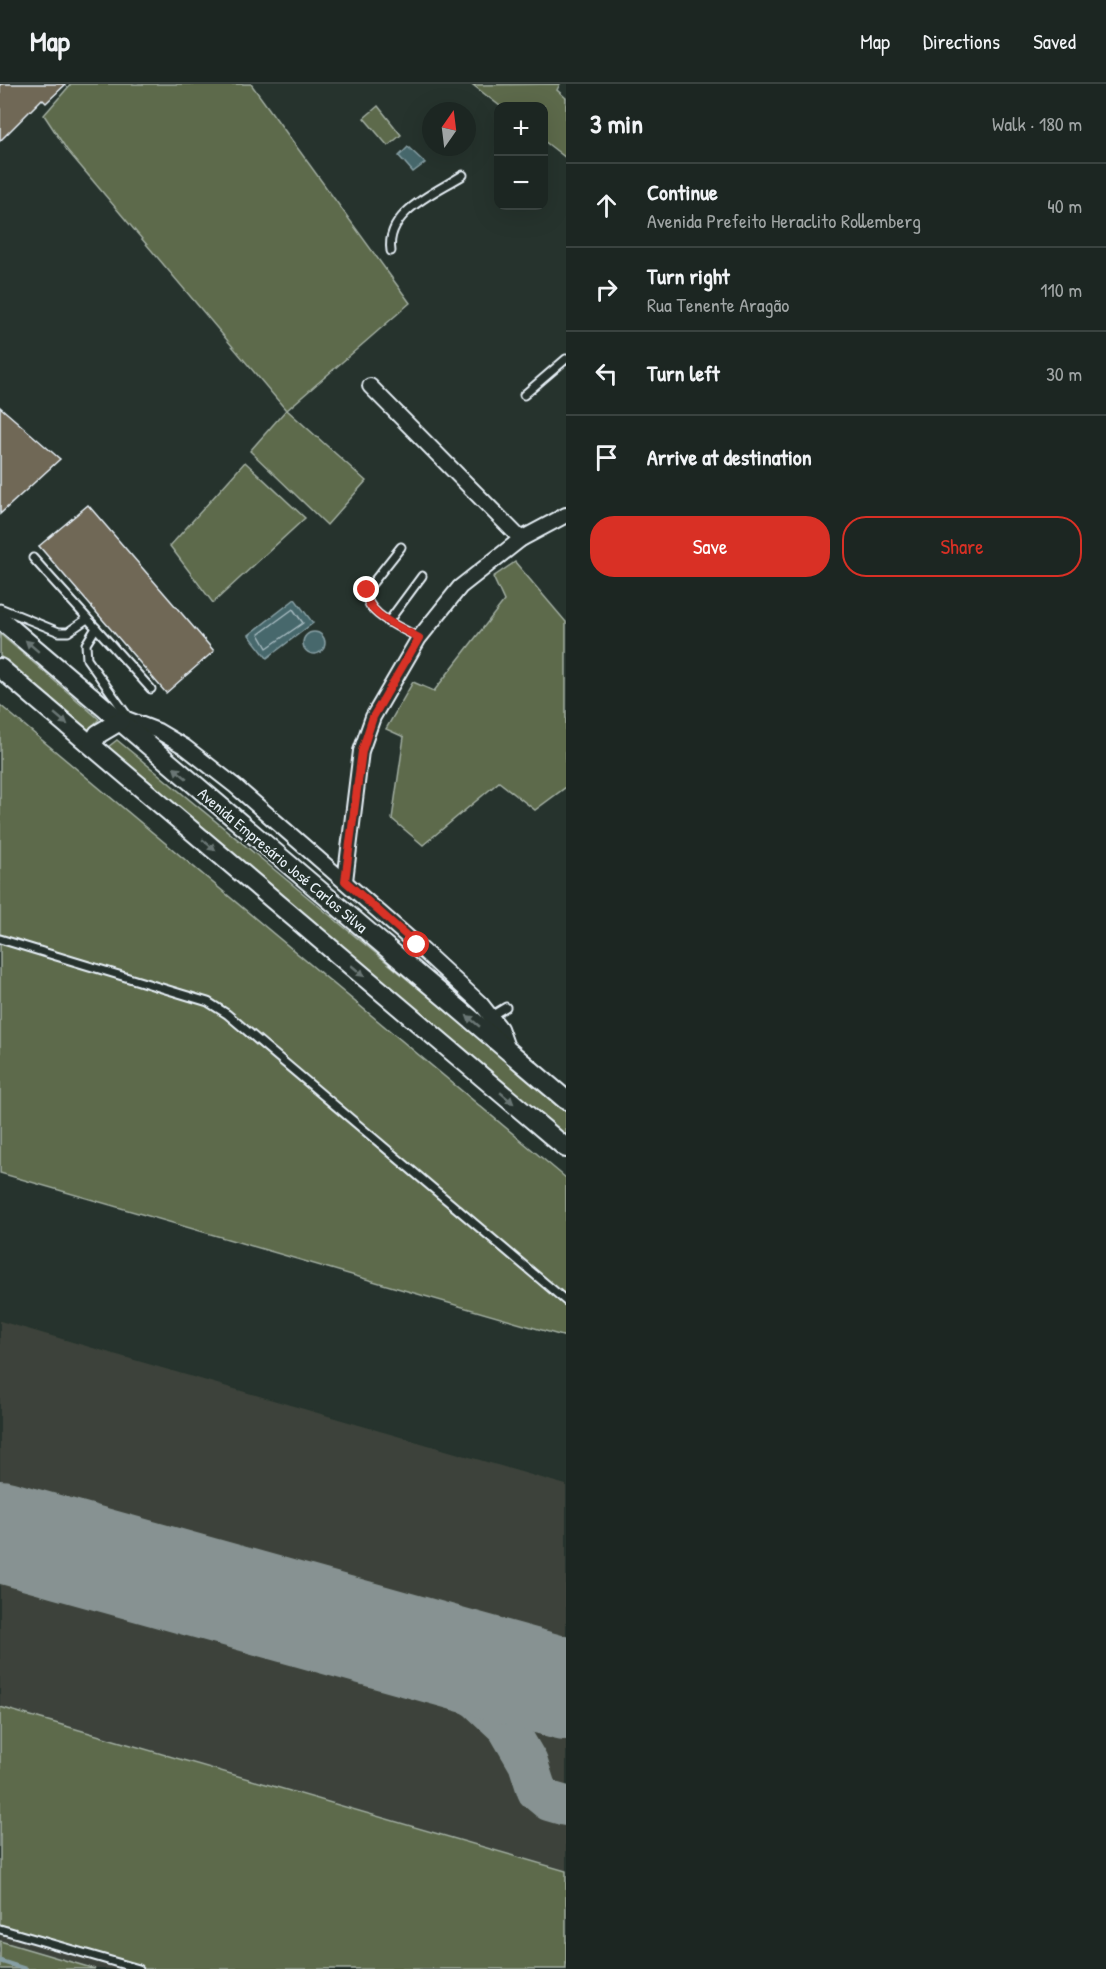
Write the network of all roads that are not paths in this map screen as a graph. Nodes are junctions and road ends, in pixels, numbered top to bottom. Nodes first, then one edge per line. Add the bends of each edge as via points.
1 (463, 175) dead end
2 (391, 251) dead end
3 (566, 359) edge
4 (370, 386) dead end
5 (524, 395) dead end
6 (566, 515) edge
7 (521, 539) junction
8 (402, 547) dead end
9 (33, 558) dead end
10 (422, 576) dead end
11 (0, 608) edge
12 (0, 619) edge
13 (87, 619) junction
14 (388, 622) junction
15 (96, 628) junction
16 (419, 638) junction
17 (0, 668) edge
18 (151, 689) dead end
19 (120, 718) junction
20 (92, 745) junction
21 (273, 819) junction
22 (256, 837) junction
23 (345, 881) junction
24 (0, 939) edge
25 (506, 1007) dead end
26 (491, 1016) junction
27 (508, 1050) junction
28 (566, 1100) edge
29 (566, 1148) edge
30 (566, 1301) edge
31 (0, 1929) edge
32 (139, 1969) edge

1 - 2 lane via 398,220 389,238
3 - 5 lane
4 - 7 street
6 - 7 street
7 - 16 street via 460,586
8 - 14 lane via 366,593
9 - 13 lane
10 - 14 lane
11 - 13 lane via 59,632 68,632
19 -> 12 main road, Avenida Empresário José Carlos Silva
13 - 15 lane
14 - 16 lane
15 - 18 lane
15 - 19 lane via 86,644 87,659
16 - 23 street via 373,717 362,751
17 -> 20 main road
19 - 20 main road via 98,734
19 - 21 street via 185,747
22 -> 19 main road, Avenida Empresário José Carlos Silva
20 -> 29 main road
21 - 22 street
21 - 23 street
27 -> 22 main road, Avenida Empresário José Carlos Silva
23 - 26 street
24 - 30 lane via 208,1002 227,1014
25 - 26 lane
26 - 27 street
27 - 28 main road, Avenida Empresário José Carlos Silva
31 - 32 lane

